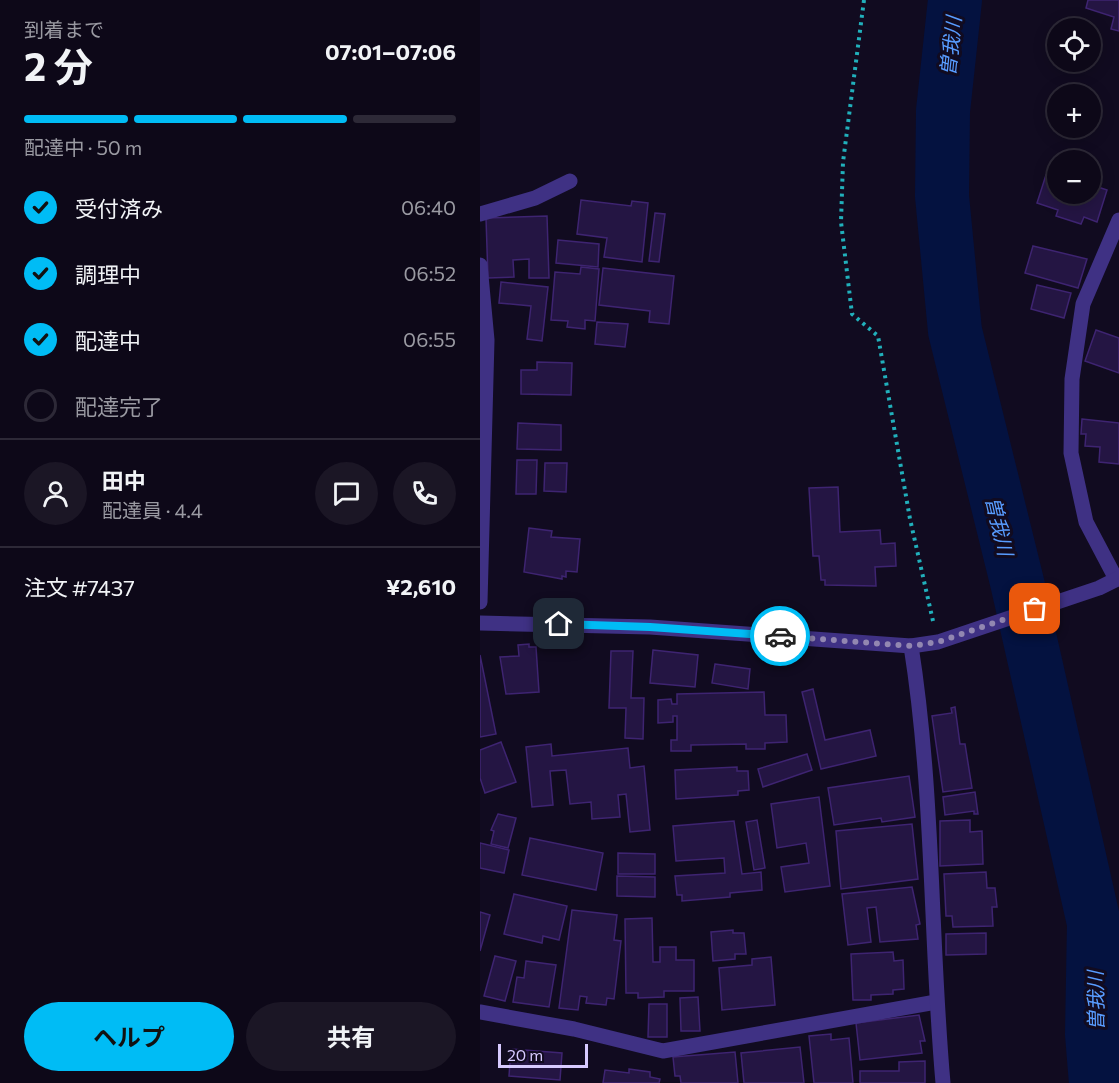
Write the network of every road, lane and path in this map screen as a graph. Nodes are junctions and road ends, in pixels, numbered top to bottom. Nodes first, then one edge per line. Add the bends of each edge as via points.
1 (864, 0) edge
2 (570, 181) dead end
3 (480, 214) edge
4 (1119, 220) edge
5 (480, 265) edge
6 (1118, 579) edge
7 (480, 602) edge
8 (480, 623) edge
9 (944, 640) junction
10 (911, 646) junction
11 (936, 1002) junction
12 (480, 1012) edge
13 (943, 1083) edge

1 - 9 path via 843,162 841,222 852,314 878,336 910,519
2 - 3 street via 535,198
4 - 6 street via 1083,304 1072,379 1071,453 1086,522
5 - 7 street via 487,340
6 - 9 street
8 - 10 street via 650,627
9 - 10 street
10 - 11 street via 933,859
11 - 12 street via 663,1051
11 - 13 street

